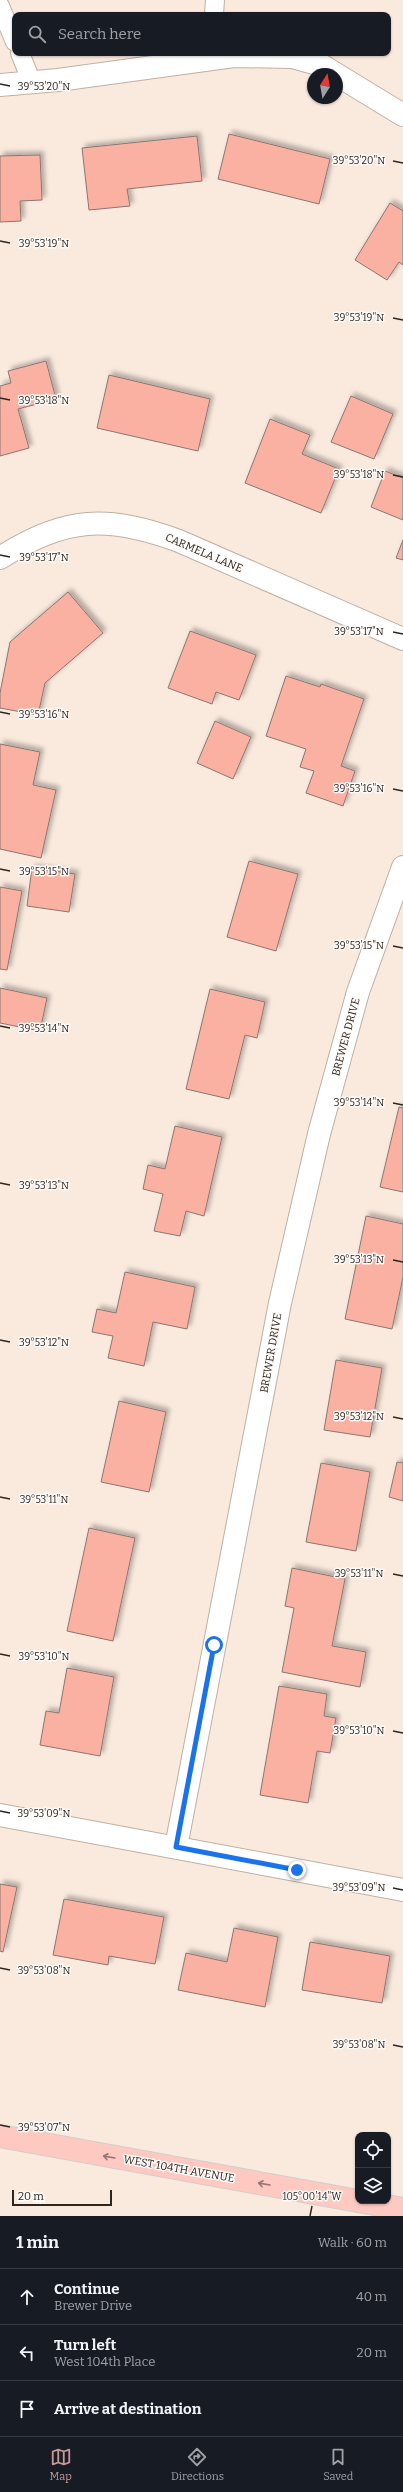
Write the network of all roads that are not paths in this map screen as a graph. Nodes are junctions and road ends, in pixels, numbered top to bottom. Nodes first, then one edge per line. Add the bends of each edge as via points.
1 (215, 0) edge
2 (0, 6) edge
3 (214, 12) edge
4 (12, 35) edge
5 (21, 56) edge
6 (210, 56) edge
7 (32, 83) junction
8 (0, 85) edge
9 (403, 114) edge
10 (0, 558) edge
11 (403, 639) edge
12 (403, 867) edge
13 (0, 1815) edge
14 (176, 1847) junction
15 (403, 1890) edge
16 (0, 2136) edge
17 (355, 2200) edge
18 (375, 2204) edge
19 (403, 2209) edge

1 - 3 lane
2 - 4 lane
5 - 7 lane
6 - 7 street
6 - 9 street via 292,58 321,65
7 - 8 street
10 - 11 street, CARMELA LANE via 25,542 61,528 99,522 122,524 146,529 179,541
12 - 14 street, BREWER DRIVE via 358,992 319,1134 283,1288
13 - 14 street
14 - 15 street
17 -> 16 main road, WEST 104TH AVENUE
18 - 19 main road, WEST 104TH AVENUE

